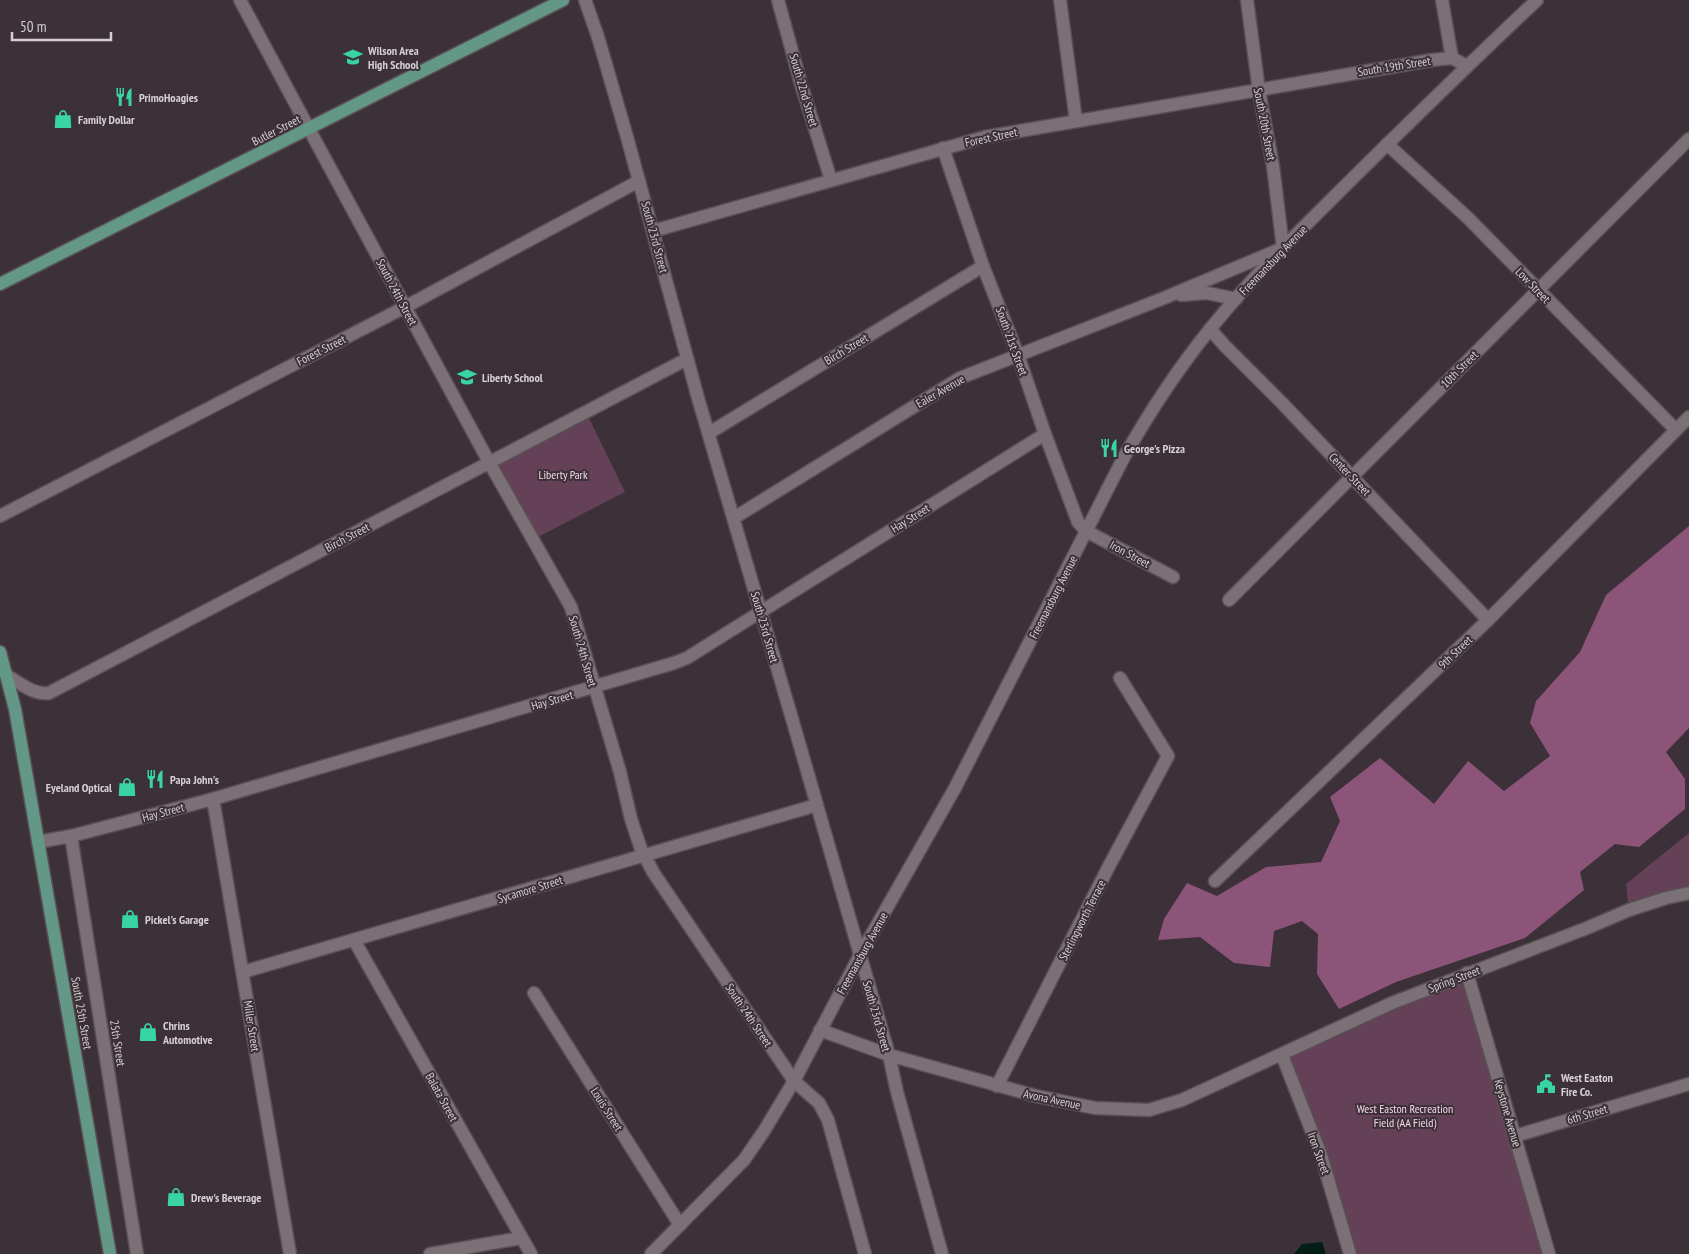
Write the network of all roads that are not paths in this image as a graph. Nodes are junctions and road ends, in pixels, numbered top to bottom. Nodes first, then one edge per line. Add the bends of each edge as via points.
1 (240, 0) edge
2 (563, 0) edge
3 (585, 0) edge
4 (778, 0) edge
5 (1060, 0) edge
6 (1247, 0) edge
7 (1442, 0) edge
8 (1537, 0) edge
9 (1452, 58) junction
10 (1467, 66) junction
11 (1337, 76) joint
12 (1258, 91) junction
13 (1076, 121) junction
14 (309, 129) junction
15 (1689, 139) edge
16 (1388, 144) junction
17 (943, 148) junction
18 (831, 180) junction
19 (640, 181) junction
20 (653, 231) junction
21 (1283, 248) junction
22 (983, 266) junction
23 (0, 284) edge
24 (1537, 290) junction
25 (1164, 298) junction
26 (1236, 299) junction
27 (405, 307) junction
28 (1210, 328) junction
29 (1018, 355) junction
30 (688, 359) junction
31 (1689, 417) edge
32 (1676, 430) junction
33 (709, 433) junction
34 (1045, 434) junction
35 (489, 462) junction
36 (1352, 477) junction
37 (0, 516) edge
38 (734, 518) junction
39 (1086, 532) junction
40 (1173, 577) dead end
41 (1229, 600) dead end
42 (760, 611) junction
43 (1488, 620) junction
44 (0, 652) edge
45 (6, 674) junction
46 (1120, 678) dead end
47 (594, 687) junction
48 (212, 799) junction
49 (817, 805) junction
50 (71, 836) junction
51 (38, 842) junction
52 (644, 855) junction
53 (1215, 880) dead end
54 (1689, 893) edge
55 (354, 940) junction
56 (860, 956) junction
57 (243, 972) junction
58 (1467, 973) junction
59 (534, 992) dead end
60 (820, 1030) junction
61 (888, 1055) junction
62 (1282, 1055) junction
63 (794, 1081) junction
64 (1689, 1084) edge
65 (997, 1086) junction
66 (1515, 1136) junction
67 (680, 1225) junction
68 (521, 1238) junction
69 (110, 1254) edge
70 (137, 1254) edge
71 (290, 1254) edge
72 (430, 1254) edge
73 (530, 1254) edge
74 (651, 1254) edge
75 (865, 1254) edge
76 (942, 1254) edge
77 (1350, 1254) edge
78 (1549, 1254) edge

1 - 14 street, South 24th Street
2 - 14 main road, Butler Street
3 - 19 street, South 23rd Street
4 - 18 street, South 22nd Street
5 - 13 street
6 - 12 street, South 20th Street
7 - 9 street
8 - 10 street, Freemansburg Avenue
9 - 10 street
9 - 11 street, South 19th Street
10 - 16 street, Freemansburg Avenue
11 - 12 street, Forest Street
12 - 13 street, Forest Street
12 - 21 street, South 20th Street via 1273,166
13 - 17 street, Forest Street via 985,136
14 - 23 main road, Butler Street
14 - 27 street, South 24th Street
15 - 24 street, 10th Street
16 - 21 street, Freemansburg Avenue
16 - 24 street, Low Street via 1468,218
17 - 18 street, Forest Street
17 - 22 street, South 21st Street
18 - 20 street, Forest Street
19 - 20 street, South 23rd Street
19 - 27 street, Forest Street
20 - 30 street, South 23rd Street
21 - 25 street, Ealer Avenue
21 - 26 street, Freemansburg Avenue
22 - 29 street, South 21st Street
22 - 33 street, Birch Street
24 - 32 street, Low Street
24 - 36 street, 10th Street
25 - 26 street, Ealer Avenue via 1208,293
25 - 29 street, Ealer Avenue
26 - 28 street, Freemansburg Avenue
27 - 35 street, South 24th Street
27 - 37 street, Forest Street
28 - 36 street, Center Street
28 - 39 street, Freemansburg Avenue via 1146,419
29 - 34 street, South 21st Street
29 - 38 street, Ealer Avenue via 960,378
30 - 33 street, South 23rd Street
30 - 35 street, Birch Street
31 - 32 street, 9th Street
32 - 43 street, 9th Street
33 - 38 street, South 23rd Street
34 - 39 street, South 21st Street via 1078,522
34 - 42 street, Hay Street
35 - 45 street, Birch Street via 49,692 34,692
35 - 47 street, South 24th Street via 571,608
36 - 41 street, 10th Street
36 - 43 street, Center Street
38 - 42 street, South 23rd Street
39 - 40 street, Iron Street
39 - 56 street, Freemansburg Avenue via 955,788
42 - 47 street, Hay Street via 687,658
42 - 49 street, South 23rd Street
43 - 53 street, 9th Street
44 - 45 main road, South 25th Street
45 - 51 main road, South 25th Street
46 - 65 street, Sterlingworth Terrace via 1168,756
47 - 48 street, Hay Street
47 - 52 street, South 24th Street
48 - 50 street, Hay Street
48 - 57 street, Miller Street
49 - 52 street, Sycamore Street
49 - 56 street, South 23rd Street
50 - 51 street, Hay Street
50 - 70 street, 25th Street
51 - 69 main road, South 25th Street
52 - 55 street, Sycamore Street
52 - 63 street, South 24th Street
54 - 58 street, Spring Street via 1629,910
55 - 57 street, Sycamore Street
55 - 68 street, Balata Street
56 - 60 street, Freemansburg Avenue
56 - 61 street, South 23rd Street
57 - 71 street, Miller Street
58 - 62 street, Spring Street via 1392,1003
58 - 66 street, Keystone Avenue
59 - 67 street, Louis Street
60 - 61 street, Avona Avenue
60 - 63 street, Freemansburg Avenue
61 - 65 street, Avona Avenue
61 - 76 street, South 23rd Street
62 - 65 street, Avona Avenue via 1177,1102 1149,1110 1095,1108
62 - 77 street, Iron Street via 1321,1155
63 - 67 street, Freemansburg Avenue via 744,1160
63 - 75 street, South 24th Street via 819,1103 828,1120
64 - 66 street, 6th Street
66 - 78 street, Keystone Avenue
67 - 74 street, Freemansburg Avenue
68 - 72 street
68 - 73 street, Balata Street

